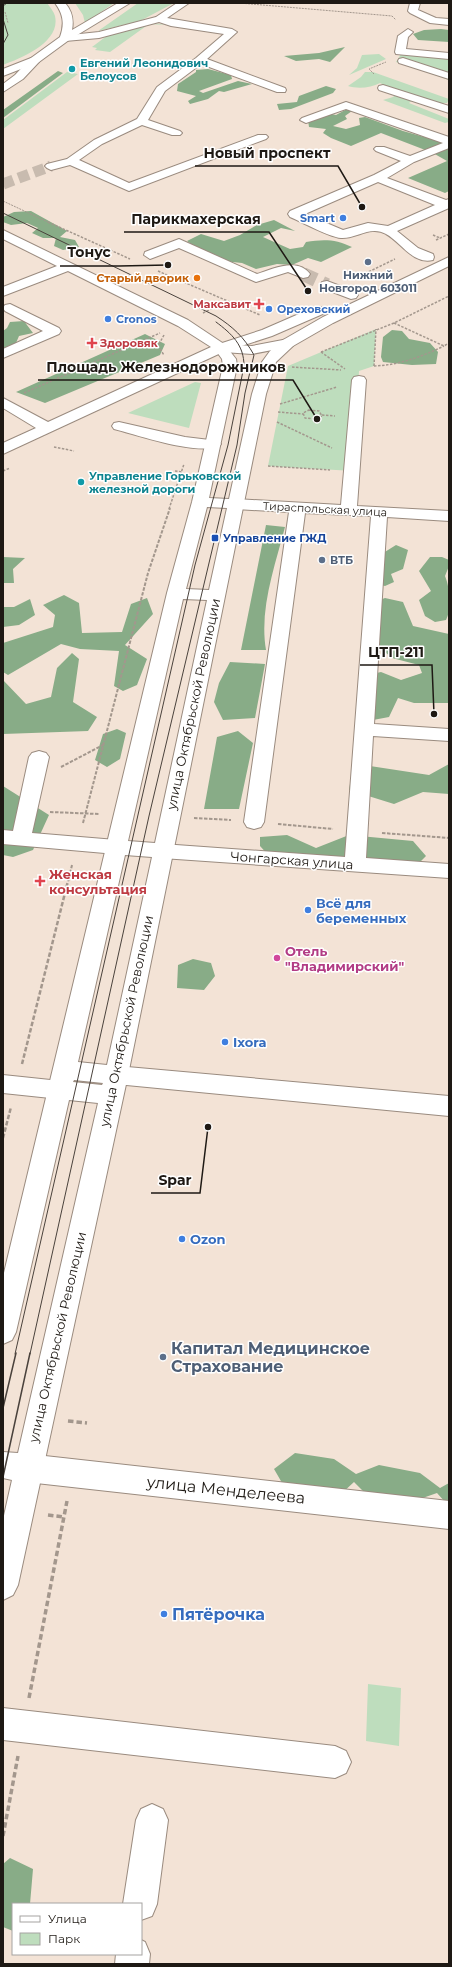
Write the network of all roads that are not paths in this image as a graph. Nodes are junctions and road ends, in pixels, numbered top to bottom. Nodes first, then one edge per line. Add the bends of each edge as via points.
1 (60, 3) edge
2 (125, 3) edge
3 (184, 3) edge
4 (415, 3) edge
5 (159, 20) junction
6 (449, 22) edge
7 (408, 32) road end
8 (66, 38) junction
9 (400, 52) junction
10 (449, 56) edge
11 (34, 60) junction
12 (200, 60) junction
13 (3, 73) edge
14 (449, 76) edge
15 (383, 88) dead end
16 (3, 89) edge
17 (281, 90) dead end
18 (449, 110) edge
19 (306, 120) dead end
20 (141, 121) junction
21 (176, 133) dead end
22 (262, 137) dead end
23 (449, 143) edge
24 (380, 149) dead end
25 (71, 160) junction
26 (410, 160) junction
27 (51, 166) tunnel mouth
28 (378, 178) junction
29 (447, 203) edge
30 (390, 230) junction
31 (3, 234) edge
32 (445, 243) edge
33 (150, 255) dead end
34 (428, 257) junction
35 (449, 261) edge
36 (69, 266) junction
37 (303, 274) tunnel mouth
38 (327, 285) tunnel mouth
39 (3, 292) edge
40 (351, 295) junction
41 (10, 308) dead end
42 (288, 343) junction
43 (225, 353) junction
44 (3, 354) edge
45 (358, 380) road end
46 (6, 406) edge
47 (119, 426) dead end
48 (47, 428) junction
49 (224, 444) junction
50 (249, 446) junction
51 (3, 449) edge
52 (200, 502) junction
53 (236, 504) junction
54 (298, 508) junction
55 (349, 511) junction
56 (380, 512) junction
57 (449, 516) edge
58 (176, 593) junction
59 (217, 596) junction
60 (364, 729) junction
61 (449, 735) edge
62 (39, 757) dead end
63 (254, 822) road end
64 (12, 838) edge
65 (126, 848) junction
66 (162, 851) junction
67 (355, 865) junction
68 (449, 871) edge
69 (62, 1080) junction
70 (10, 1085) edge
71 (113, 1085) junction
72 (449, 1106) edge
73 (3, 1332) edge
74 (15, 1466) edge
75 (449, 1515) edge
76 (3, 1585) edge
77 (3, 1724) edge
78 (335, 1762) dead end
79 (152, 1820) dead end
80 (140, 1903) edge

1 - 8 main road via 68,16
2 - 8 main road
3 - 5 main road
4 - 6 main road via 412,11 434,21
5 - 8 main road via 99,35
5 - 12 main road via 232,32
7 - 9 main road via 403,36
8 - 11 main road
9 - 10 main road
9 - 14 main road via 395,56 396,59
11 - 13 main road
11 - 16 main road via 19,77
12 - 17 main road
12 - 20 main road via 161,89
15 - 18 main road
19 - 23 main road via 346,105
20 - 21 main road
20 - 25 main road via 98,142
22 - 25 main road via 129,186
23 - 26 main road
24 - 26 main road
25 - 27 main road
26 - 28 main road
28 - 29 main road
28 - 30 main road via 294,214 342,234 368,227
29 - 30 main road
30 - 34 main road via 413,251
31 - 36 main road
32 - 34 main road
33 - 37 main road via 179,243 256,278 289,268
34 - 40 main road
35 - 42 main road via 328,320
36 - 39 main road
36 - 43 main road via 183,323
38 - 40 main road
40 - 43 main road
41 - 44 main road via 54,331
42 - 43 main road via 254,355
42 - 50 main road, улица Октябрьской Революции via 275,354 266,368 258,394
43 - 48 main road via 194,361
43 - 49 main road via 229,371
45 - 55 main road
46 - 48 main road
47 - 49 main road via 191,442
48 - 51 main road
49 - 50 main road
49 - 52 main road
50 - 53 main road, улица Октябрьской Революции
52 - 53 main road, Тираспольская улица
52 - 58 main road
53 - 54 main road, Тираспольская улица
53 - 59 main road, улица Октябрьской Революции
54 - 55 main road, Тираспольская улица
54 - 63 main road
55 - 56 main road, Тираспольская улица
56 - 57 main road, Тираспольская улица
56 - 60 main road
58 - 59 main road
58 - 65 main road
59 - 66 main road, улица Октябрьской Революции
60 - 61 main road
60 - 67 main road
62 - 64 main road
64 - 65 main road, Чонгарская улица
65 - 66 main road, Чонгарская улица
65 - 69 main road
66 - 67 main road, Чонгарская улица
66 - 71 main road, улица Октябрьской Революции
67 - 68 main road, Чонгарская улица
69 - 70 main road
69 - 71 main road
69 - 73 main road
71 - 72 main road
71 - 74 main road, улица Октябрьской Революции
74 - 75 main road, улица Менделеева
74 - 76 main road, улица Октябрьской Революции
77 - 78 main road
79 - 80 main road

